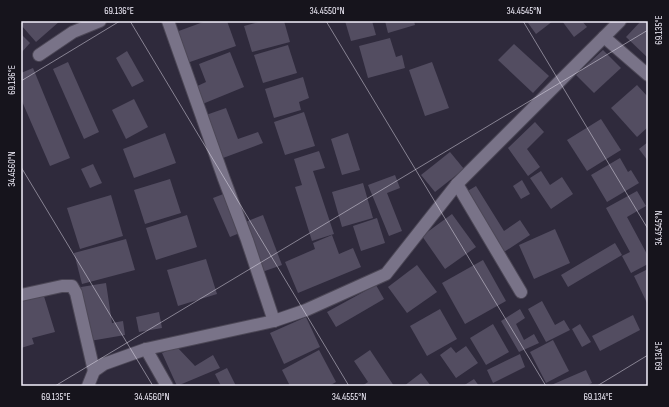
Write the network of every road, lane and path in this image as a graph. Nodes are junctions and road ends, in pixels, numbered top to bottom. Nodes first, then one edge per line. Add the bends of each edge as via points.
1 (100, 21) edge
2 (168, 21) edge
3 (620, 21) edge
4 (604, 37) junction
5 (39, 55) dead end
6 (648, 76) edge
7 (457, 184) junction
8 (520, 292) dead end
9 (21, 295) edge
10 (274, 321) junction
11 (146, 350) junction
12 (94, 371) junction
13 (88, 386) edge
14 (167, 386) edge

1 - 5 street via 73,32
2 - 10 street
3 - 4 street
4 - 6 street
4 - 7 street
7 - 8 street
7 - 10 street via 386,274 306,310
9 - 12 street via 72,286 76,293
10 - 11 street
11 - 12 street via 104,364
11 - 14 street
12 - 13 street

